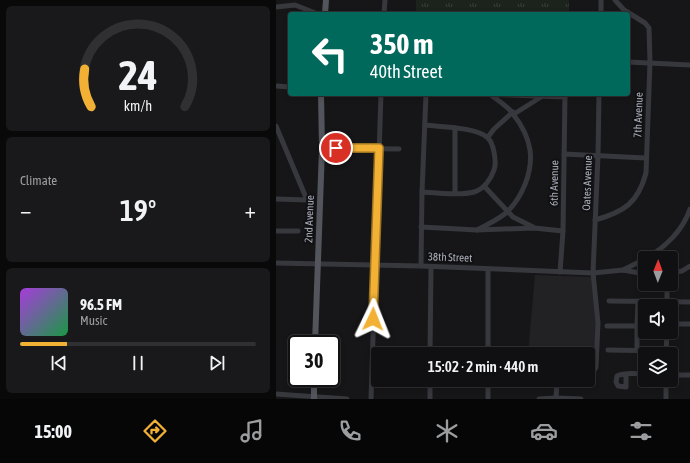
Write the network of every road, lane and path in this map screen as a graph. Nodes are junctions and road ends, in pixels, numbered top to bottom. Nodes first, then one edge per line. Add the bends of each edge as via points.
1 (326, 0) edge
2 (385, 0) edge
3 (601, 0) edge
4 (615, 0) edge
5 (276, 7) edge
6 (313, 12) edge
7 (325, 12) edge
8 (384, 12) edge
9 (600, 12) edge
10 (627, 12) edge
11 (630, 14) edge
12 (630, 62) edge
13 (650, 62) junction
14 (690, 65) edge
15 (276, 86) edge
16 (288, 87) edge
17 (321, 96) edge
18 (381, 96) edge
19 (426, 96) edge
20 (493, 96) edge
21 (525, 96) edge
22 (565, 96) edge
23 (599, 96) edge
24 (542, 97) junction
25 (513, 112) junction
26 (425, 125) junction
27 (276, 126) edge
28 (455, 128) junction
29 (488, 137) junction
30 (322, 148) junction
31 (379, 148) junction
32 (399, 149) dead end
33 (564, 154) junction
34 (598, 156) junction
35 (646, 158) junction
36 (484, 186) junction
37 (422, 192) junction
38 (455, 193) junction
39 (276, 199) edge
40 (690, 209) edge
41 (507, 212) junction
42 (595, 220) junction
43 (421, 227) junction
44 (534, 228) junction
45 (477, 230) junction
46 (276, 231) edge
47 (298, 231) dead end
48 (563, 231) junction
49 (657, 251) edge
50 (638, 262) edge
51 (276, 263) edge
52 (318, 264) junction
53 (375, 265) junction
54 (421, 266) junction
55 (690, 266) edge
56 (431, 267) junction
57 (488, 269) junction
58 (623, 270) junction
59 (560, 272) junction
60 (678, 272) edge
61 (593, 273) junction
62 (638, 273) edge
63 (609, 301) dead end
64 (638, 302) joint
65 (690, 302) edge
66 (678, 303) edge
67 (678, 324) edge
68 (690, 324) edge
69 (637, 325) junction
70 (607, 326) dead end
71 (315, 335) edge
72 (430, 347) edge
73 (488, 347) edge
74 (608, 350) dead end
75 (637, 350) joint
76 (595, 369) edge
77 (626, 374) junction
78 (638, 374) edge
79 (678, 375) edge
80 (690, 375) edge
81 (314, 387) edge
82 (430, 387) edge
83 (488, 387) edge
84 (557, 387) edge
85 (666, 387) edge
86 (277, 393) edge
87 (314, 398) edge
88 (556, 398) edge
89 (347, 399) edge
90 (371, 399) edge
91 (430, 399) edge
92 (488, 399) edge
93 (539, 399) edge
94 (581, 399) edge
95 (666, 399) edge

1 - 7 main road
2 - 8 street
3 - 9 street
4 - 10 street, 7th Avenue
5 - 6 street via 295,5
11 - 13 street, 7th Avenue via 650,28
12 - 13 street
13 - 14 street
13 - 35 street, 7th Avenue
15 - 16 street
17 - 30 main road, 2nd Avenue
18 - 31 street
19 - 26 street
20 - 25 street
21 - 24 street
22 - 24 street
22 - 33 street, 6th Avenue
23 - 34 street, Oates Avenue
24 - 25 street via 514,114
25 - 29 street
25 - 41 street via 523,128 530,150 530,167 527,182
26 - 28 street
26 - 37 street
27 - 39 street via 307,200
28 - 29 street via 463,128
28 - 38 street
29 - 36 street via 495,167
30 - 31 street
30 - 52 main road, 2nd Avenue
31 - 32 street
31 - 53 street
33 - 34 street
33 - 48 street, 6th Avenue
34 - 35 street
34 - 42 street, Oates Avenue
35 - 42 street, 7th Avenue via 646,173 635,198 623,210
36 - 38 street via 475,192
36 - 41 street
37 - 38 street
37 - 43 street
40 - 49 street via 673,237
41 - 44 street
41 - 45 street
42 - 61 street, Oates Avenue
43 - 45 street
43 - 54 street
44 - 45 street
44 - 48 street
46 - 47 street
48 - 59 street, 6th Avenue
50 - 58 street
51 - 52 street, 38th Street
52 - 53 street, 38th Street
52 - 71 main road, 2nd Avenue
53 - 54 street, 38th Street
53 - 90 street
54 - 56 street, 38th Street
55 - 60 street
56 - 57 street, 38th Street
56 - 72 street
57 - 59 street, 38th Street
57 - 73 street
58 - 61 street, 38th Street
58 - 62 street
59 - 61 street, 38th Street
61 - 76 street via 598,323
63 - 64 street
64 - 69 street
65 - 66 street
67 - 68 street
69 - 70 street
69 - 75 street
74 - 75 street
77 - 77 street via 626,386 618,386 616,381 619,375
77 - 78 street
79 - 80 street
81 - 87 main road
82 - 91 street
83 - 92 street
84 - 88 street
85 - 95 street
86 - 87 street
87 - 89 street
88 - 93 street
88 - 94 street

